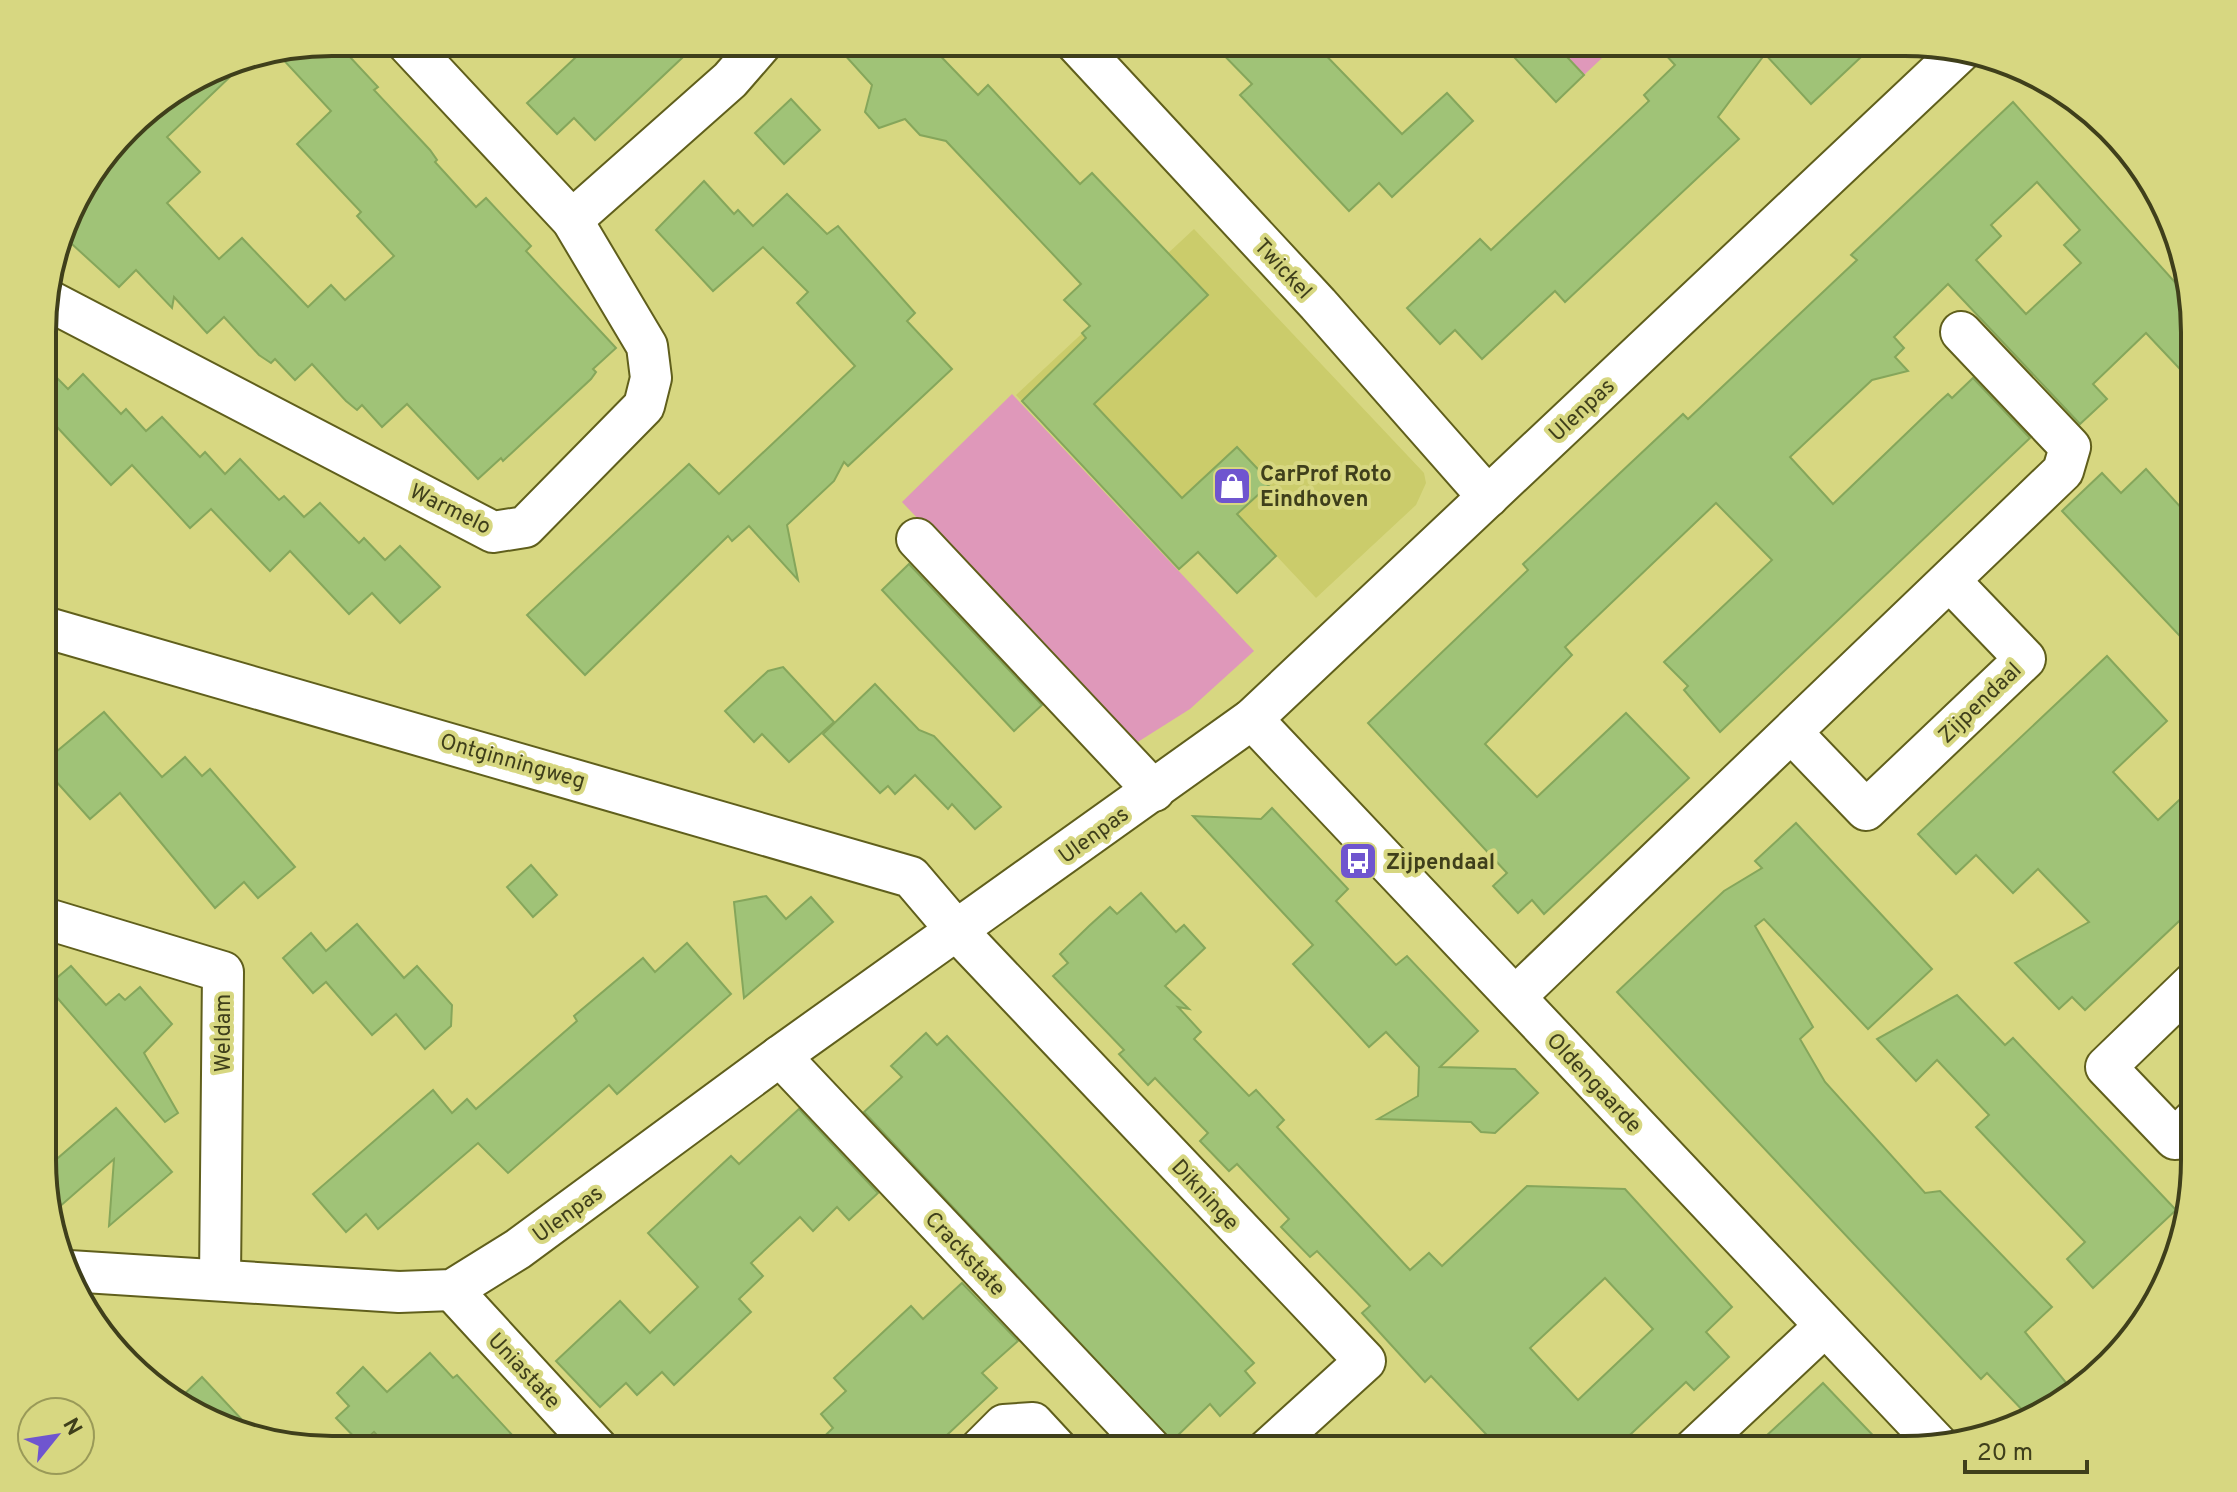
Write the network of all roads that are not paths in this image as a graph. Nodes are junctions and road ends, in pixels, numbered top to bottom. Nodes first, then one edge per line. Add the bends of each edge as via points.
1 (419, 56) edge
2 (751, 56) edge
3 (1088, 56) edge
4 (1951, 60) edge
5 (572, 220) junction
6 (57, 305) edge
7 (1961, 332) dead end
8 (1488, 497) junction
9 (917, 539) dead end
10 (1950, 581) junction
11 (56, 630) edge
12 (1252, 719) junction
13 (1792, 733) junction
14 (1154, 791) junction
15 (56, 922) edge
16 (957, 931) junction
17 (2180, 996) edge
18 (1515, 997) junction
19 (780, 1056) junction
20 (2180, 1134) edge
21 (80, 1272) edge
22 (220, 1279) junction
23 (452, 1290) junction
24 (1825, 1326) junction
25 (1928, 1434) edge
26 (1138, 1435) edge
27 (1283, 1435) edge
28 (1709, 1435) edge
29 (586, 1436) edge
30 (993, 1436) edge
31 (1045, 1436) edge

1 - 5 street, Warmelo
2 - 5 street
3 - 8 street, Twickel
4 - 8 street, Ulenpas
5 - 6 street, Warmelo via 647,346 651,378 644,406 525,527 504,531 493,532
7 - 10 street via 2070,447 2063,471
8 - 12 street, Ulenpas
9 - 14 street
10 - 13 street
10 - 13 street, Zijpendaal via 2025,659 1866,810
11 - 16 street, Ontginningweg via 911,877
12 - 14 street, Ulenpas
12 - 18 street, Oldengaarde
13 - 18 street
14 - 16 street, Ulenpas
15 - 22 street, Weldam via 223,972
16 - 19 street, Ulenpas
16 - 27 street, Dikninge via 1365,1361
17 - 20 street via 2106,1067 2175,1139
18 - 24 street, Oldengaarde
19 - 23 street, Ulenpas via 518,1249
19 - 26 street, Crackstate
21 - 22 street, Ulenpas
22 - 23 street, Ulenpas via 399,1292
23 - 29 street, Uniastate
24 - 25 street, Oldengaarde
24 - 28 street
30 - 31 street via 1004,1425 1033,1423

